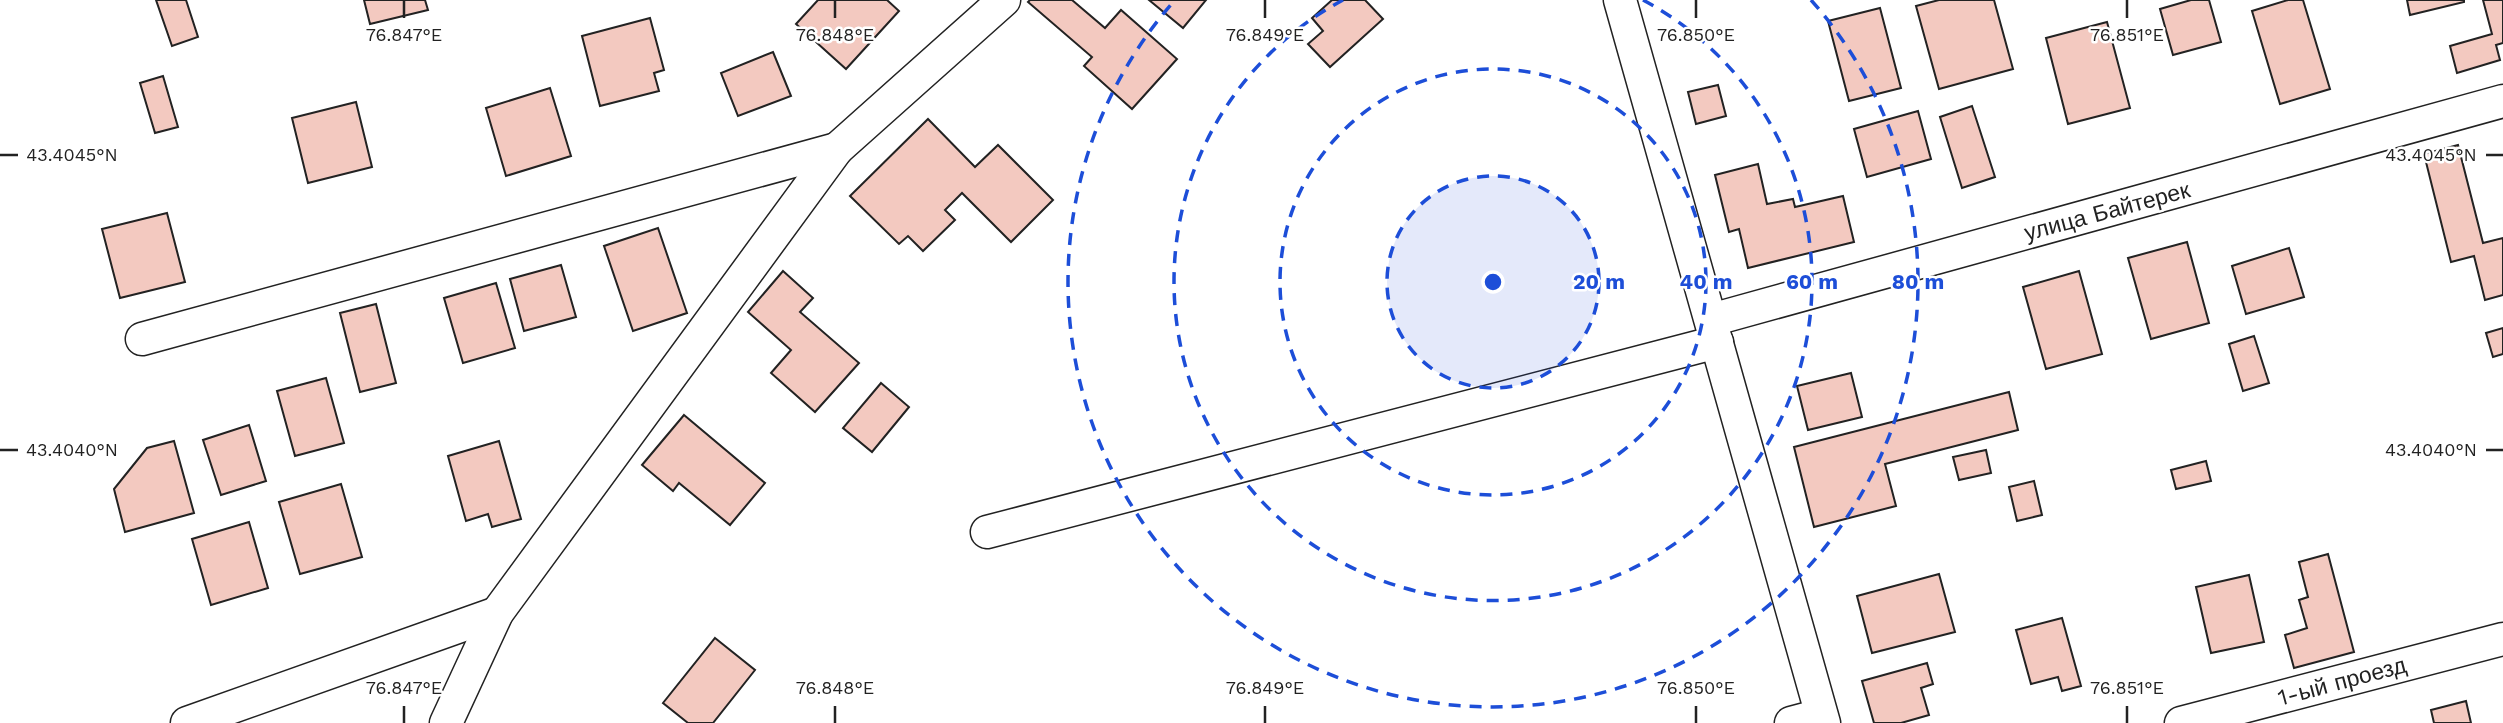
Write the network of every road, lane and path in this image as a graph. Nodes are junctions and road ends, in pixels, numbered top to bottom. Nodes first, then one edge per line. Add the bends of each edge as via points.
1 (1004, 0) edge
2 (1620, 0) edge
3 (2503, 101) edge
4 (837, 149) junction
5 (1714, 331) junction
6 (142, 339) dead end
7 (987, 532) dead end
8 (497, 613) junction
9 (2503, 639) edge
10 (1812, 720) edge
11 (187, 723) edge
12 (446, 723) edge
13 (2181, 723) edge

1 - 4 street
2 - 5 street
3 - 5 street, улица Байтерек
4 - 6 street
4 - 8 street
5 - 7 street, улица Байтерек
5 - 10 street
8 - 11 street
8 - 12 street
9 - 13 street, 1-ый проезд

